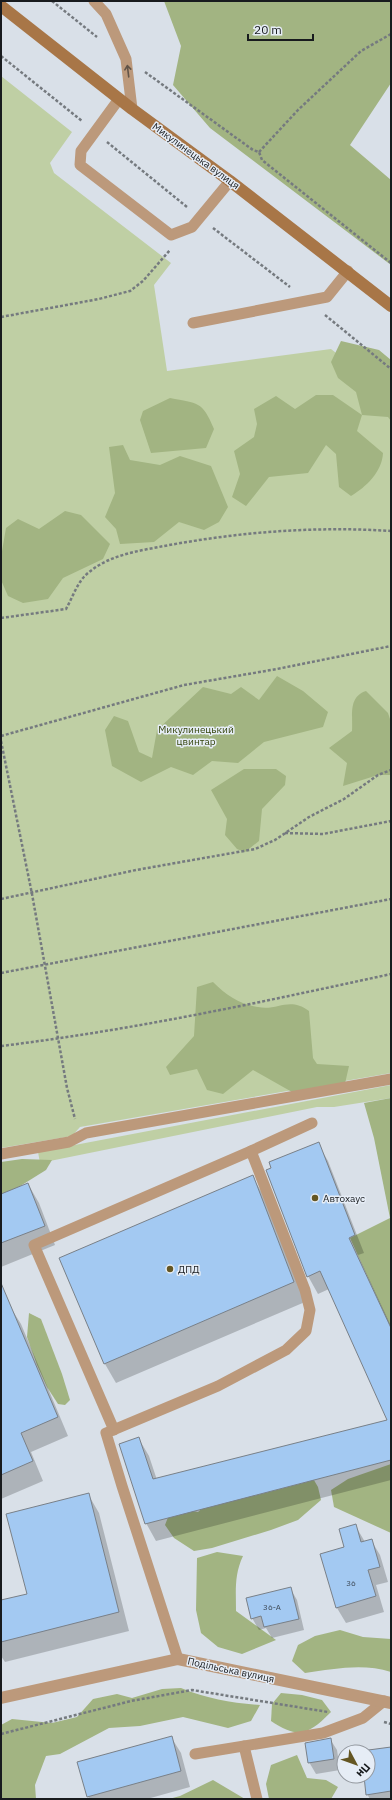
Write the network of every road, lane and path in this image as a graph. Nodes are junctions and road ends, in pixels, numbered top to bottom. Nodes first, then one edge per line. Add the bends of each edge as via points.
1 (52, 1) edge
2 (94, 1) edge
3 (1, 6) edge
4 (391, 34) edge
5 (102, 41) dead end
6 (126, 59) junction
7 (119, 99) junction
8 (132, 110) junction
9 (259, 152) junction
10 (230, 181) junction
11 (173, 248) dead end
12 (391, 263) edge
13 (348, 271) junction
14 (391, 306) edge
15 (1, 317) edge
16 (193, 324) dead end
17 (391, 532) edge
18 (1, 618) edge
19 (391, 646) edge
20 (1, 736) edge
21 (1, 741) edge
22 (391, 770) edge
23 (391, 822) edge
24 (285, 833) junction
25 (32, 894) junction
26 (1, 899) edge
27 (391, 900) edge
28 (44, 965) junction
29 (1, 973) edge
30 (391, 974) edge
31 (60, 1039) junction
32 (1, 1046) edge
33 (391, 1079) edge
34 (312, 1123) dead end
35 (86, 1133) junction
36 (251, 1151) junction
37 (1, 1154) edge
38 (114, 1430) junction
39 (178, 1659) junction
40 (1, 1698) edge
41 (387, 1702) edge
42 (332, 1713) dead end
43 (363, 1718) junction
44 (391, 1724) edge
45 (1, 1734) edge
46 (244, 1746) junction
47 (195, 1754) dead end
48 (257, 1799) edge

1 - 5 path
2 - 6 lane via 106,14
3 - 7 main road, Микулинецька вулиця
4 - 9 path via 361,50 298,110
8 -> 6 lane
6 - 9 path
7 - 8 main road, Микулинецька вулиця
7 - 10 lane via 81,151 80,165 171,235 192,227
8 - 10 main road, Микулинецька вулиця
9 - 12 path via 262,160
10 - 13 main road, Микулинецька вулиця
11 - 15 path via 143,281 130,290 99,299
13 - 14 main road, Микулинецька вулиця
13 - 16 lane via 327,297
17 - 18 path via 354,529 265,531 195,540 128,553 104,562 87,573 77,586 66,609
19 - 20 path via 184,685
21 - 25 path
22 - 24 path via 378,775 344,799
23 - 24 path via 323,834
24 - 25 path via 255,849 136,870 57,886
25 - 26 path
25 - 28 path
27 - 28 path
28 - 29 path
28 - 31 path
30 - 31 path via 208,1014
31 - 32 path
31 - 35 path via 67,1088 76,1122
33 - 35 lane
34 - 36 lane
35 - 37 lane via 69,1142
36 - 38 lane via 305,1290 310,1310 306,1331 286,1350 218,1386
36 - 38 lane via 34,1245
38 - 39 lane via 106,1433
39 - 40 street, Подільська вулиця
39 - 41 street, Подільська вулиця
41 - 43 lane
42 - 45 path via 192,1690 131,1701
43 - 44 path
43 - 46 lane via 323,1733
46 - 47 lane
46 - 48 lane

